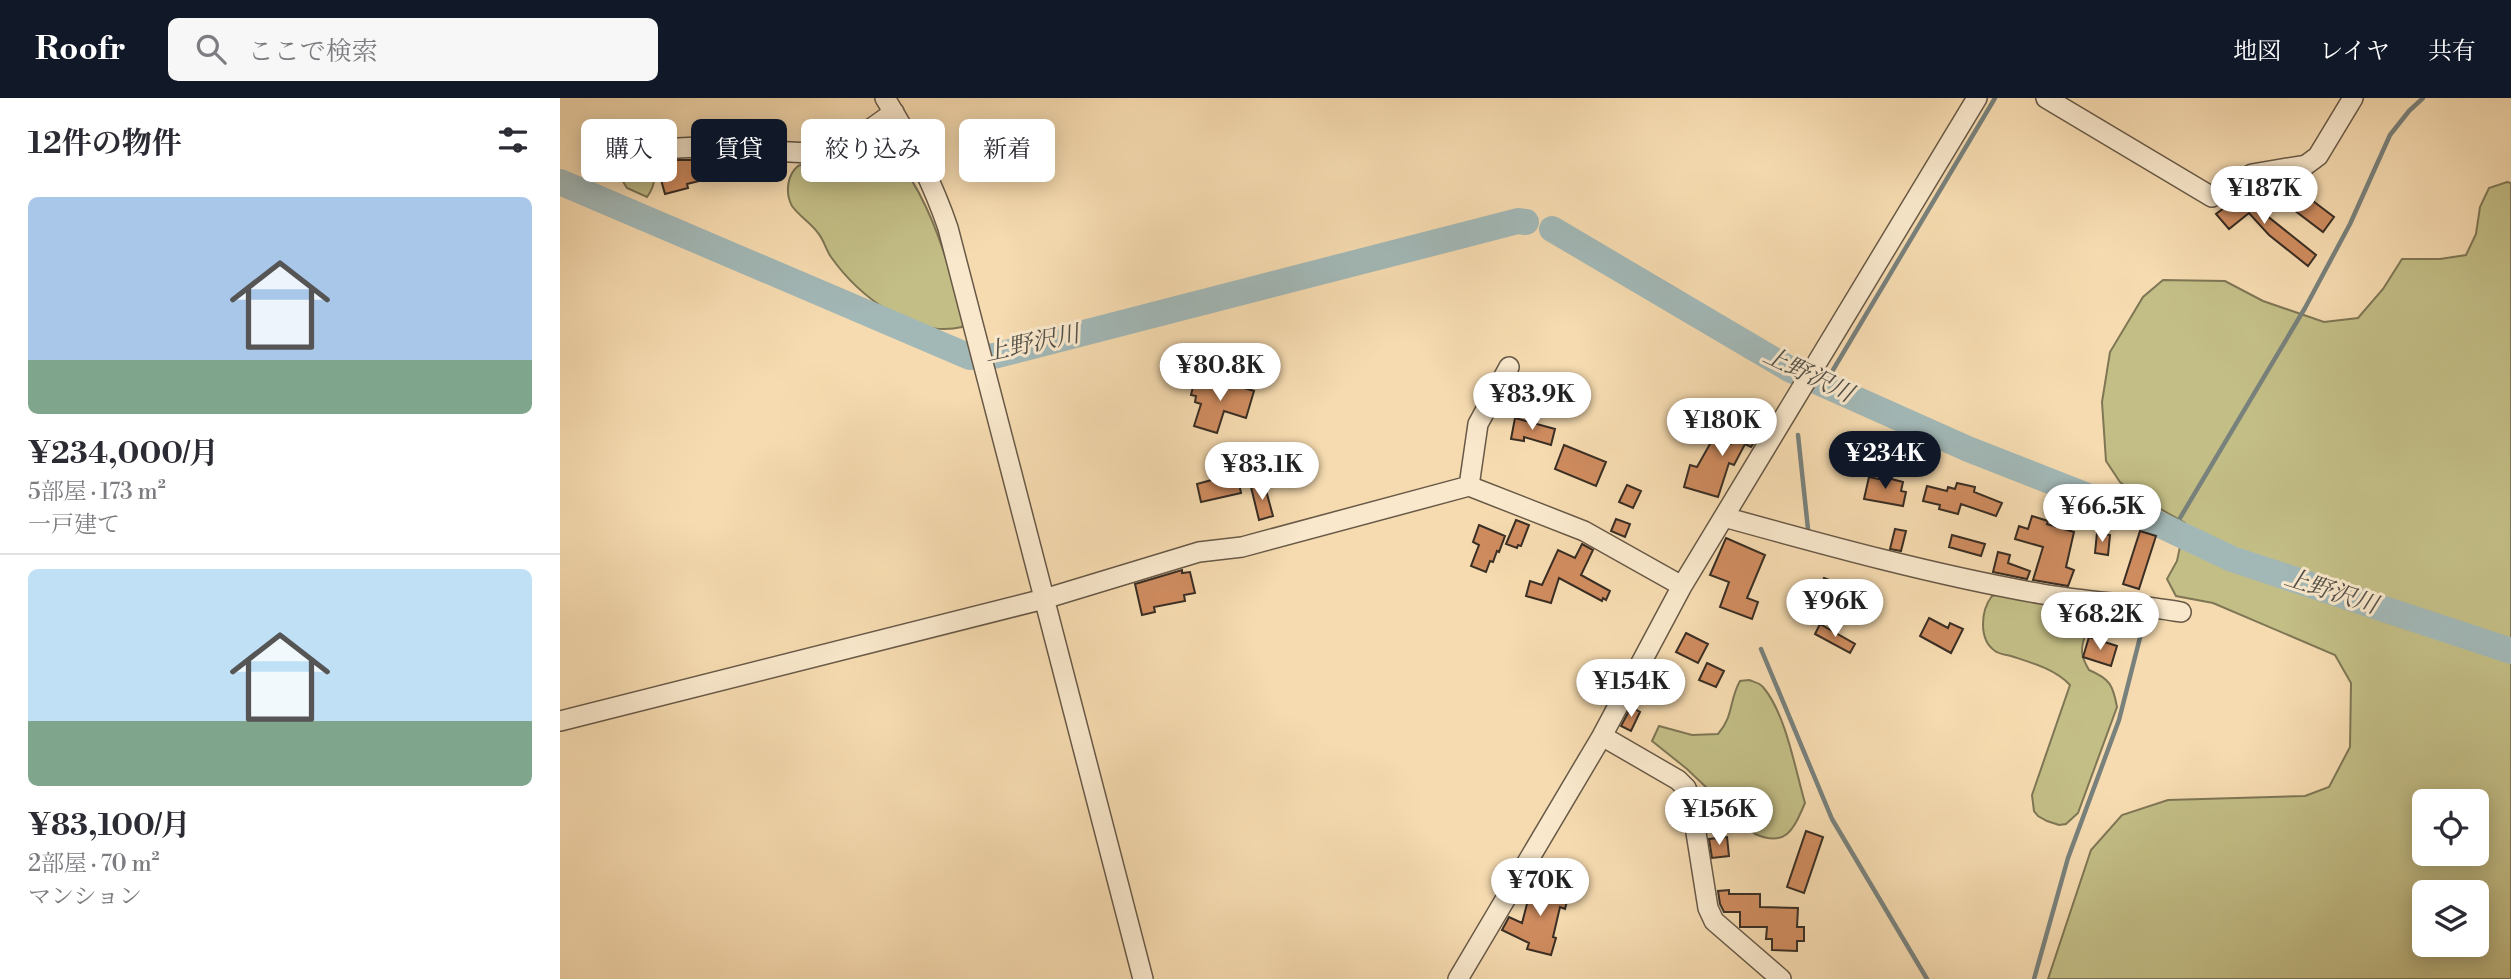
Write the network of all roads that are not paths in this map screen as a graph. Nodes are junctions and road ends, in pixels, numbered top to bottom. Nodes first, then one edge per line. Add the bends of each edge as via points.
1 (1977, 98) edge
2 (2046, 98) edge
3 (2353, 98) edge
4 (889, 105) edge
5 (677, 148) edge
6 (1509, 367) dead end
7 (1469, 486) junction
8 (1724, 517) junction
9 (1682, 586) junction
10 (1044, 599) junction
11 (2180, 612) dead end
12 (560, 721) edge
13 (1602, 736) junction
14 (1143, 979) edge
15 (1458, 979) edge
16 (1781, 979) edge

1 - 8 street
2 - 3 street via 2212,197 2252,174 2306,165 2318,156
4 - 5 street via 862,136 827,152
4 - 10 street via 933,185 948,228
6 - 7 street via 1478,424
7 - 9 street via 1584,531
7 - 10 street via 1242,547 1199,552
8 - 9 street
8 - 11 street via 1970,580
9 - 13 street
10 - 12 street
10 - 14 street
13 - 15 street
13 - 16 street via 1686,788 1714,921

